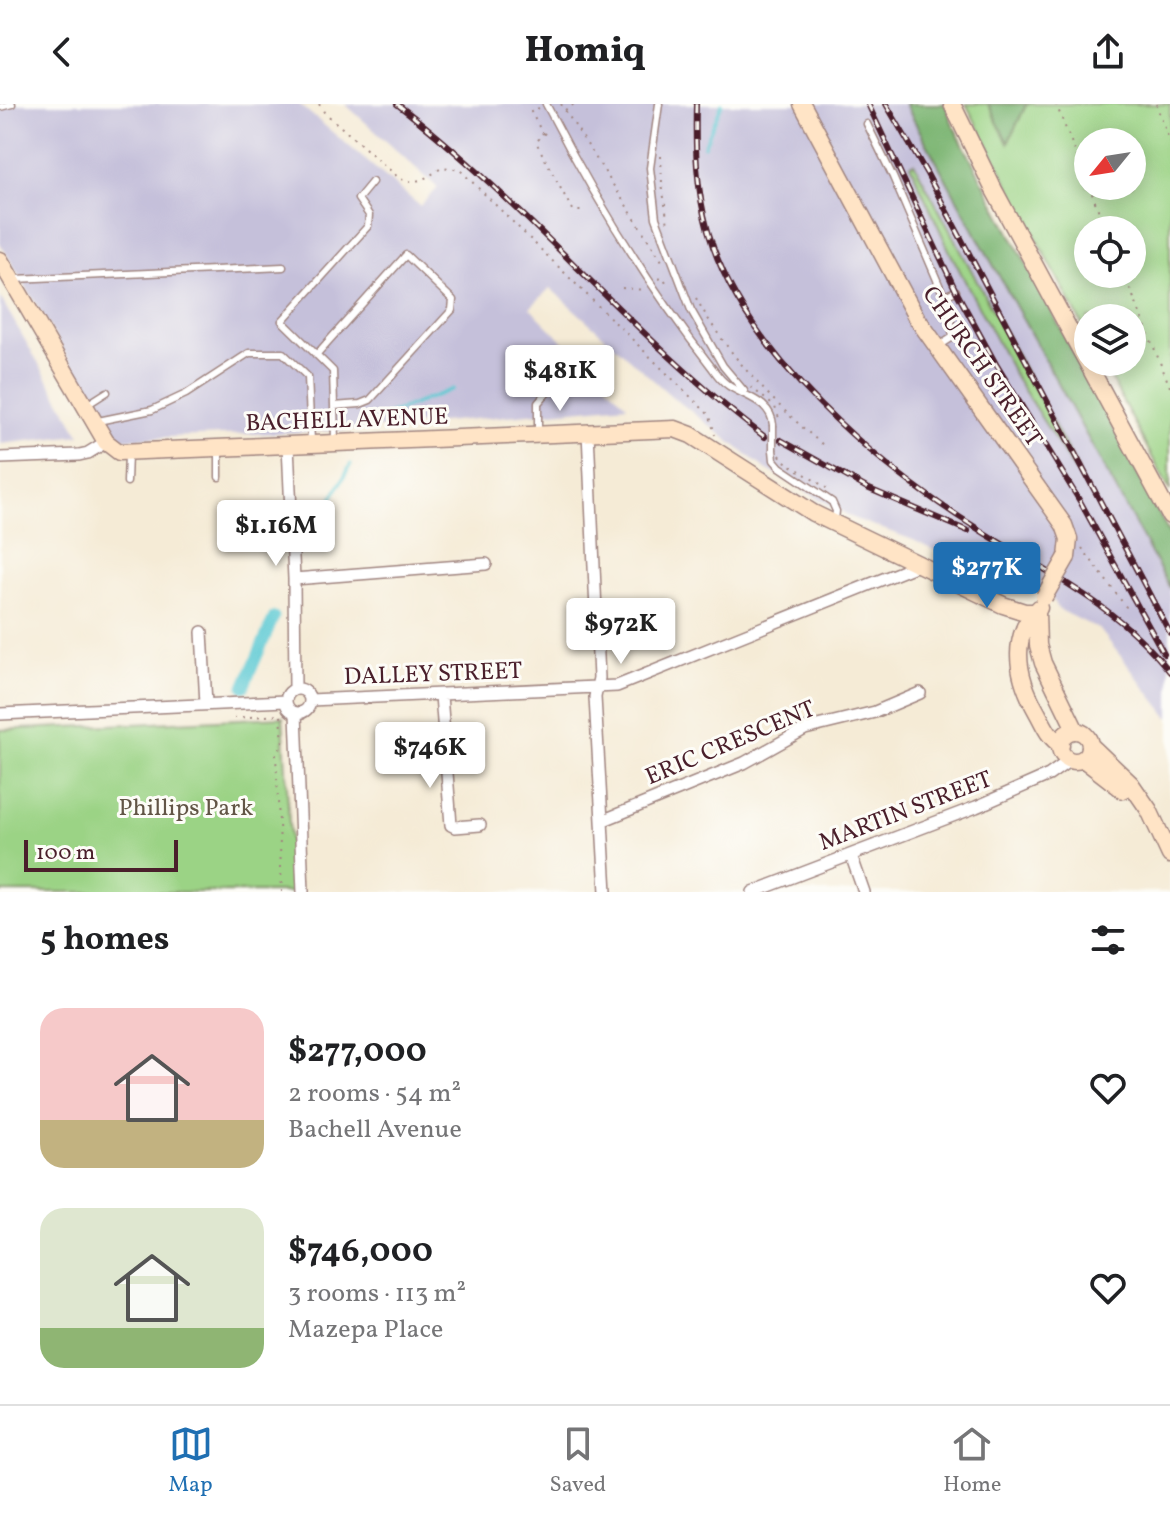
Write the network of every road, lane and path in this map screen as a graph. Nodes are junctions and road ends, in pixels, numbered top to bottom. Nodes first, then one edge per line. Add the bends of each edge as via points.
1 (12, 104) edge
2 (319, 104) edge
3 (561, 104) edge
4 (659, 104) edge
5 (802, 104) edge
6 (952, 104) edge
7 (1056, 104) edge
8 (1156, 104) edge
9 (543, 106) edge
10 (0, 107) edge
11 (576, 109) dead end
12 (564, 110) junction
13 (867, 124) dead end
14 (1170, 142) edge
15 (661, 150) dead end
16 (1074, 150) edge
17 (372, 182) dead end
18 (585, 211) dead end
19 (670, 230) dead end
20 (0, 260) edge
21 (664, 265) dead end
22 (283, 267) dead end
23 (670, 274) dead end
24 (678, 278) junction
25 (11, 280) junction
26 (1130, 288) edge
27 (956, 291) dead end
28 (693, 292) dead end
29 (944, 296) junction
30 (935, 347) junction
31 (316, 355) junction
32 (569, 367) dead end
33 (1170, 387) edge
34 (749, 390) junction
35 (107, 392) dead end
36 (85, 406) junction
37 (334, 406) junction
38 (94, 422) junction
39 (776, 424) junction
40 (588, 432) junction
41 (538, 434) junction
42 (106, 442) junction
43 (335, 443) junction
44 (311, 444) junction
45 (288, 445) junction
46 (823, 445) dead end
47 (709, 446) junction
48 (219, 448) junction
49 (777, 452) junction
50 (128, 453) junction
51 (0, 458) edge
52 (219, 477) dead end
53 (127, 482) dead end
54 (831, 491) dead end
55 (1170, 516) edge
56 (834, 523) junction
57 (1068, 537) junction
58 (486, 564) dead end
59 (918, 565) junction
60 (294, 579) junction
61 (953, 580) junction
62 (999, 603) junction
63 (1040, 605) junction
64 (1126, 612) dead end
65 (202, 632) dead end
66 (1020, 671) junction
67 (598, 688) junction
68 (295, 689) junction
69 (920, 693) dead end
70 (441, 695) junction
71 (310, 700) junction
72 (286, 701) junction
73 (206, 704) junction
74 (296, 713) junction
75 (0, 714) edge
76 (234, 718) dead end
77 (297, 729) junction
78 (282, 730) junction
79 (1076, 731) junction
80 (1061, 745) junction
81 (1081, 755) junction
82 (604, 820) junction
83 (480, 825) dead end
84 (1167, 848) edge
85 (851, 855) junction
86 (282, 892) edge
87 (303, 892) edge
88 (606, 892) edge
89 (753, 892) edge
90 (864, 892) edge

1 - 10 lane
2 - 47 path via 400,179 422,181 443,167 460,170 710,416 715,435
3 - 12 path
4 - 24 lane via 651,159 652,202
5 - 30 main road, CHURCH STREET
6 - 55 main road
7 - 16 path
8 - 14 path
9 - 18 path via 531,112 544,134 536,142 569,204 574,211
9 - 34 lane via 635,263 714,370 730,386
11 - 12 path via 573,105
12 - 21 path
13 - 29 lane
15 - 19 path
17 - 31 lane via 358,199 369,215 368,226 282,321
20 - 25 main road
22 - 25 lane
23 - 24 path via 669,282
24 - 34 lane via 719,360
25 - 36 main road
26 - 33 path
27 - 29 lane
28 - 46 path via 741,363
29 - 30 lane via 953,337
30 - 57 main road, CHURCH STREET via 1036,483
31 - 37 lane via 333,371
31 - 37 lane via 406,255 453,300 452,310 370,400
32 - 41 lane via 538,403
34 - 39 lane
34 - 39 path, bridge via 775,407
35 - 36 lane
36 - 38 main road
37 - 43 lane
38 - 42 main road
38 - 44 lane via 152,410 249,353 283,353 308,377
39 - 49 lane, bridge
40 - 41 main road, BACHELL AVENUE
40 - 47 main road, BACHELL AVENUE via 675,429
40 - 67 street
41 - 43 main road, BACHELL AVENUE
42 - 50 main road, BACHELL AVENUE
42 - 51 street via 79,455
43 - 44 main road, BACHELL AVENUE
44 - 45 main road, BACHELL AVENUE
45 - 48 main road, BACHELL AVENUE
45 - 60 street
47 - 56 main road, BACHELL AVENUE
48 - 50 main road, BACHELL AVENUE
48 - 52 lane
49 - 54 path, bridge
49 - 56 lane via 774,460 780,467 832,502
50 - 53 lane
56 - 59 main road, BACHELL AVENUE
57 - 63 main road, bridge via 1067,557
57 - 64 path via 1084,550
58 - 60 street
59 - 61 main road, BACHELL AVENUE
59 - 67 street, DALLEY STREET via 617,686
60 - 68 street
61 - 62 main road, BACHELL AVENUE
61 - 63 main road, BACHELL AVENUE
62 - 63 main road, BACHELL AVENUE via 1025,612
62 - 66 main road via 1013,625
63 - 66 main road via 1022,633
63 - 79 main road via 1038,645 1043,663
65 - 73 street
66 - 80 main road via 1029,699
67 - 70 street, DALLEY STREET
67 - 82 street
68 - 71 street via 305,691
68 - 72 street
69 - 82 street, ERIC CRESCENT via 875,712 805,729 744,763
70 - 71 street, DALLEY STREET
70 - 83 street via 451,825
71 - 74 street via 306,710
72 - 73 street
72 - 74 street
73 - 75 street
74 - 77 street
76 - 78 path via 281,715
77 - 78 path
77 - 87 street
78 - 86 path via 283,744 276,755
79 - 80 main road
79 - 81 main road via 1085,735
80 - 81 main road via 1063,754
81 - 84 main road via 1131,784
81 - 85 street, MARTIN STREET via 976,807
82 - 88 street
85 - 89 street, MARTIN STREET
85 - 90 street

